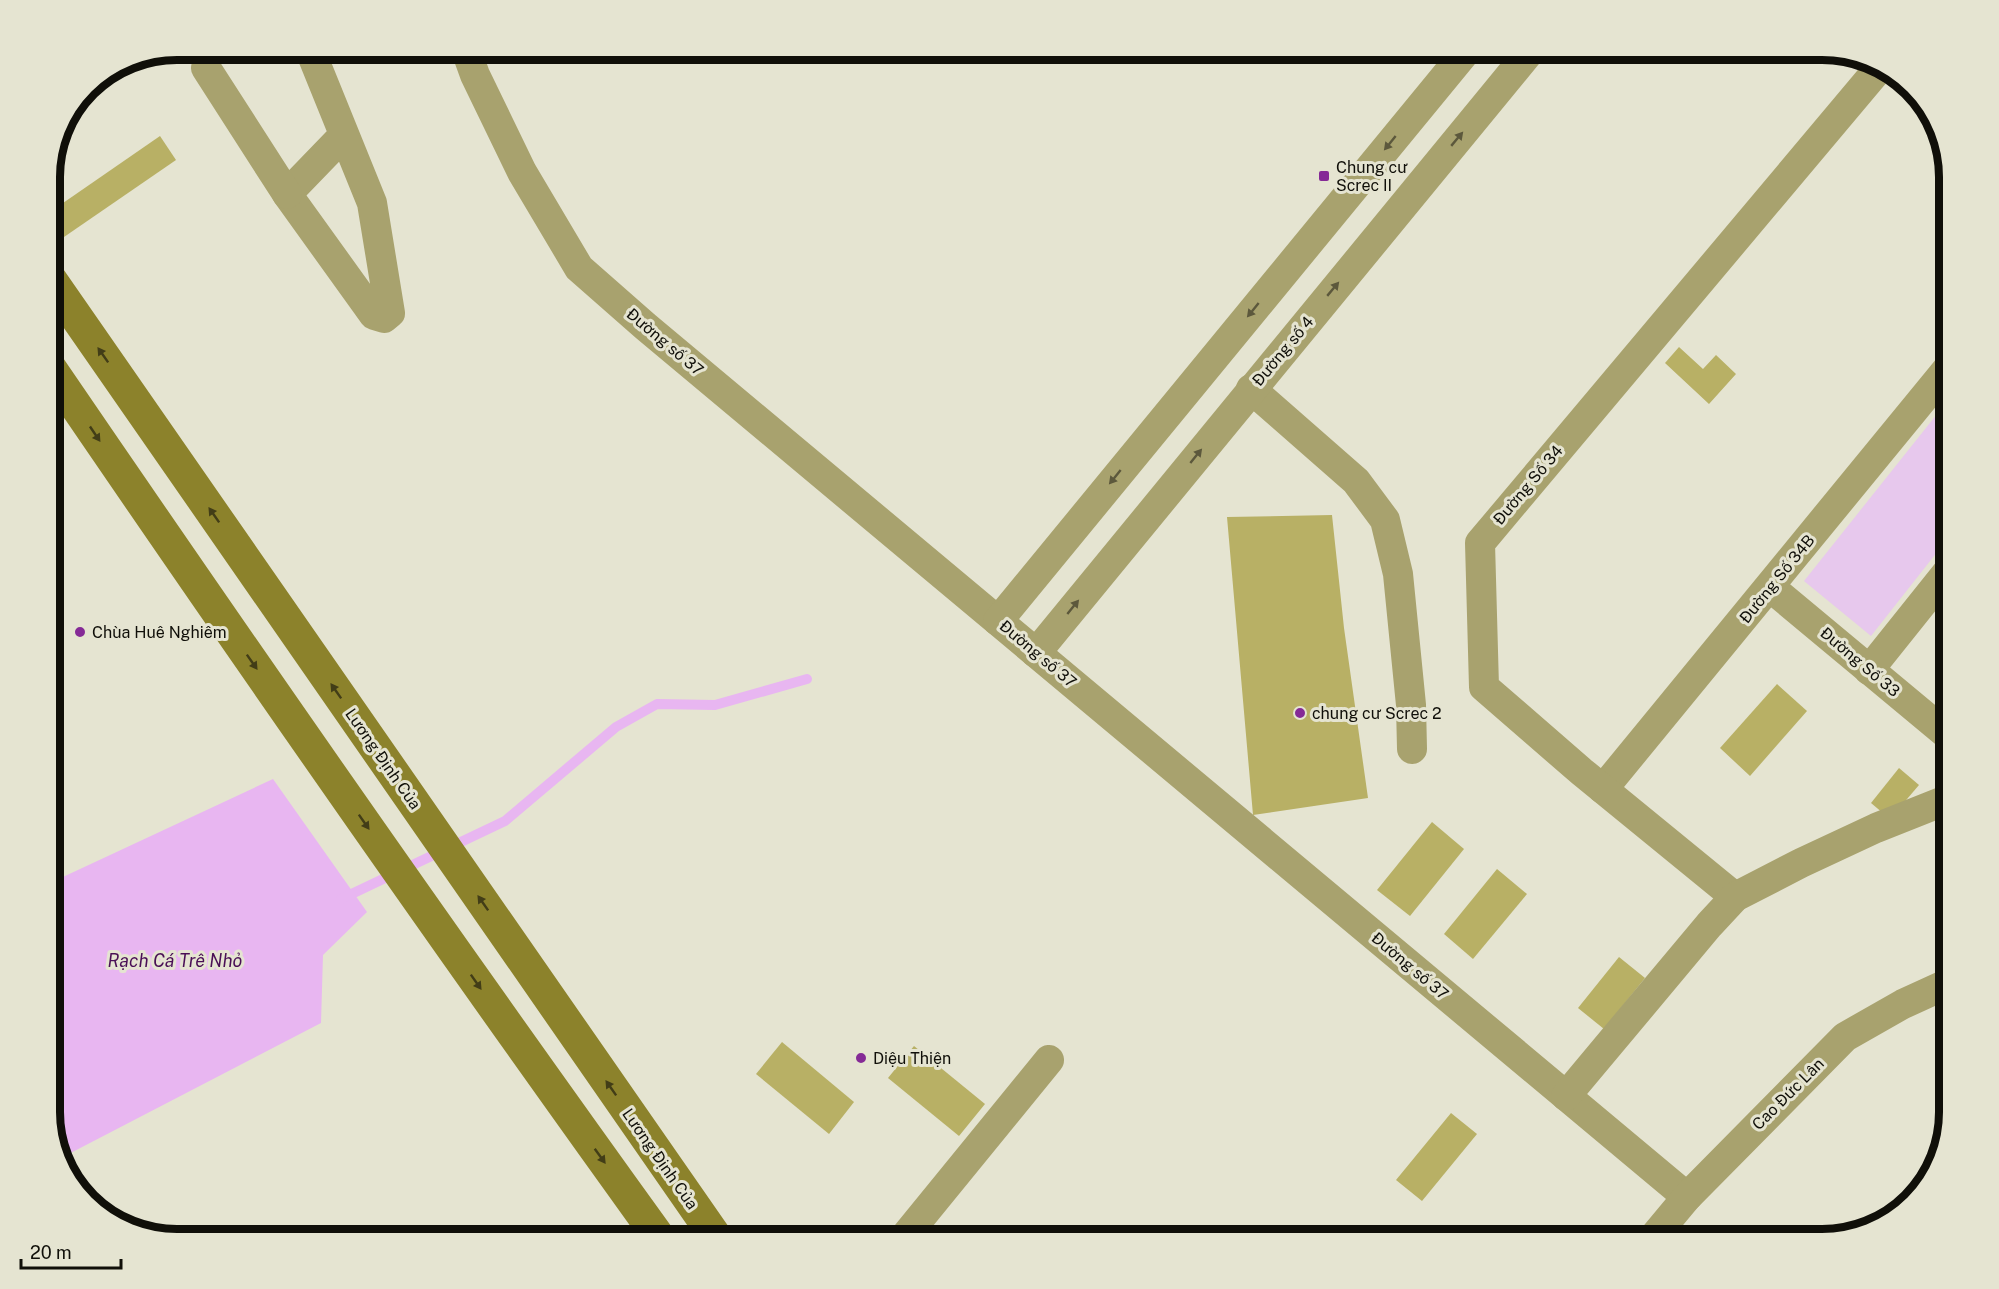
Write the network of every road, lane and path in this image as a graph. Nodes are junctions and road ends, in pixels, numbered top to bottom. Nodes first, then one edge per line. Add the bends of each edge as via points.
1 (314, 60) edge
2 (470, 60) edge
3 (1459, 60) edge
4 (1523, 60) edge
5 (206, 68) dead end
6 (1875, 73) edge
7 (344, 135) junction
8 (287, 194) junction
9 (60, 293) edge
10 (1939, 380) edge
11 (60, 383) edge
12 (1251, 390) junction
13 (1939, 584) edge
14 (1770, 587) junction
15 (998, 621) junction
16 (1036, 653) junction
17 (1869, 670) junction
18 (1939, 727) edge
19 (1412, 749) dead end
20 (1603, 789) junction
21 (1939, 803) edge
22 (1735, 897) junction
23 (1939, 987) edge
24 (1049, 1060) dead end
25 (1566, 1096) junction
26 (1687, 1197) junction
27 (653, 1229) edge
28 (710, 1229) edge
29 (911, 1229) edge
30 (1660, 1229) edge

1 - 7 street
2 - 15 street, Đường số 37 via 522,172 579,268
3 -> 15 street
12 -> 4 street, Đường số 4
5 - 8 street
6 - 20 street, Đường Số 34 via 1480,543 1484,687
7 - 8 street
7 - 8 street via 372,203 388,316 374,315
28 -> 9 main road, Lương Định Của
10 - 14 street, Đường Số 34B
11 -> 27 main road via 516,1040
16 -> 12 street, Đường số 4
12 - 19 street via 1356,481 1385,520 1398,574
13 - 17 street
14 - 17 street, Đường Số 33
14 - 20 street, Đường Số 34B
15 - 16 street, Đường số 37
16 - 25 street, Đường số 37
17 - 18 street, Đường Số 33
20 - 22 street, Đường Số 34
21 - 22 street via 1876,828
22 - 25 street
23 - 26 street, Cao Đức Lân via 1845,1037
24 - 29 street
25 - 26 street, Đường số 37
26 - 30 street, Cao Đức Lân

